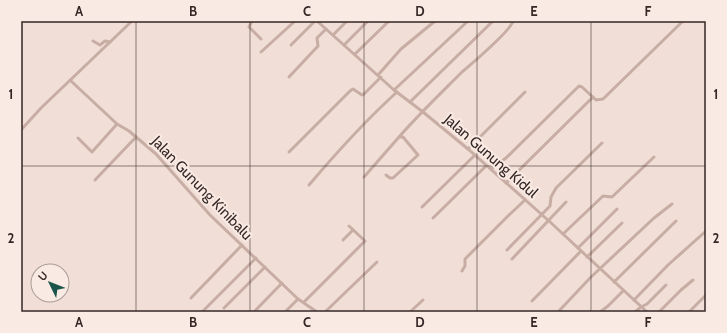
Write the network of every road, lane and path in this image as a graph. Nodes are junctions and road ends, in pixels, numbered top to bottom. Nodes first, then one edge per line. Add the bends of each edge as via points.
1 (132, 21) edge
2 (252, 21) edge
3 (295, 21) edge
4 (317, 21) edge
5 (347, 21) edge
6 (368, 21) edge
7 (389, 21) edge
8 (435, 21) edge
9 (468, 21) edge
10 (493, 21) edge
11 (513, 21) edge
12 (683, 21) edge
13 (326, 29) junction
14 (333, 35) junction
15 (261, 39) dead end
16 (93, 41) dead end
17 (110, 42) junction
18 (291, 45) dead end
19 (344, 45) junction
20 (261, 52) dead end
21 (354, 54) junction
22 (379, 76) junction
23 (289, 77) dead end
24 (71, 81) junction
25 (395, 91) junction
26 (525, 92) dead end
27 (592, 97) junction
28 (410, 102) junction
29 (423, 112) junction
30 (117, 124) junction
31 (21, 130) edge
32 (136, 137) junction
33 (399, 137) junction
34 (78, 138) dead end
35 (602, 143) dead end
36 (468, 149) junction
37 (289, 152) dead end
38 (475, 155) junction
39 (654, 157) dead end
40 (486, 166) junction
41 (491, 169) junction
42 (386, 175) dead end
43 (364, 177) dead end
44 (95, 180) dead end
45 (506, 183) junction
46 (309, 185) dead end
47 (525, 200) junction
48 (566, 202) dead end
49 (672, 204) dead end
50 (422, 207) dead end
51 (617, 209) dead end
52 (542, 215) junction
53 (433, 218) dead end
54 (549, 221) junction
55 (676, 221) dead end
56 (622, 223) dead end
57 (349, 226) dead end
58 (353, 230) junction
59 (706, 231) edge
60 (563, 234) junction
61 (343, 240) dead end
62 (242, 245) junction
63 (578, 248) junction
64 (508, 250) dead end
65 (581, 251) junction
66 (256, 258) junction
67 (587, 258) junction
68 (512, 259) dead end
69 (377, 262) dead end
70 (265, 267) junction
71 (600, 269) junction
72 (462, 271) dead end
73 (693, 280) dead end
74 (614, 282) junction
75 (282, 283) junction
76 (666, 285) dead end
77 (623, 291) junction
78 (706, 295) edge
79 (191, 298) dead end
80 (298, 299) junction
81 (423, 300) dead end
82 (634, 300) junction
83 (304, 302) junction
84 (532, 302) dead end
85 (641, 306) junction
86 (224, 308) dead end
87 (202, 312) edge
88 (254, 312) edge
89 (285, 312) edge
90 (317, 312) edge
91 (325, 312) edge
92 (410, 312) edge
93 (558, 312) edge
94 (600, 312) edge
95 (636, 312) edge
96 (647, 312) edge
97 (659, 312) edge
98 (689, 312) edge

1 - 17 street
2 - 15 street via 249,27
3 - 20 street
4 - 13 street, Jalan Gunung Kidul
4 - 18 street
5 - 14 street
6 - 19 street
7 - 21 street
8 - 22 street via 401,49
9 - 25 street
10 - 28 street
11 - 29 street via 512,25
12 - 27 street via 603,100
13 - 14 street, Jalan Gunung Kidul
13 - 23 street via 317,38 318,46
14 - 19 street, Jalan Gunung Kidul
16 - 17 street via 100,45 105,41
17 - 24 street
19 - 21 street, Jalan Gunung Kidul
21 - 22 street, Jalan Gunung Kidul
22 - 25 street, Jalan Gunung Kidul
22 - 37 street via 364,94 353,89 350,91
24 - 30 street, Jalan Gunung Kinibalu
24 - 31 street
25 - 28 street, Jalan Gunung Kidul
25 - 46 street via 349,138
26 - 36 street
27 - 41 street via 582,87 577,87 506,158
27 - 45 street
28 - 29 street, Jalan Gunung Kidul
29 - 33 street
29 - 36 street, Jalan Gunung Kidul
30 - 32 street, Jalan Gunung Kinibalu
30 - 34 street via 92,152
32 - 44 street
32 - 62 street, Jalan Gunung Kinibalu via 156,154 210,215
33 - 42 street via 402,137 418,154 393,178
33 - 43 street
35 - 52 street via 556,188 550,197 550,206
36 - 38 street, Jalan Gunung Kidul
38 - 40 street, Jalan Gunung Kidul
38 - 50 street
39 - 60 street via 612,197 603,196
40 - 41 street, Jalan Gunung Kidul
40 - 53 street
41 - 45 street, Jalan Gunung Kidul
45 - 47 street, Jalan Gunung Kidul
47 - 52 street, Jalan Gunung Kidul
47 - 72 street via 465,259
48 - 54 street
49 - 71 street
51 - 63 street
52 - 54 street, Jalan Gunung Kidul
52 - 64 street
54 - 60 street, Jalan Gunung Kidul
54 - 68 street
55 - 74 street
56 - 67 street
57 - 58 street
58 - 61 street
58 - 83 street via 364,241
59 - 82 street
60 - 63 street, Jalan Gunung Kidul
62 - 66 street, Jalan Gunung Kinibalu
62 - 79 street
63 - 65 street, Jalan Gunung Kidul
65 - 67 street, Jalan Gunung Kidul
65 - 84 street
66 - 70 street, Jalan Gunung Kinibalu
66 - 87 street
67 - 71 street, Jalan Gunung Kidul
69 - 91 street
70 - 75 street, Jalan Gunung Kinibalu
70 - 86 street
71 - 74 street, Jalan Gunung Kidul
71 - 93 street
73 - 97 street
74 - 77 street, Jalan Gunung Kidul
75 - 80 street, Jalan Gunung Kinibalu
75 - 88 street
76 - 85 street via 647,304
77 - 82 street, Jalan Gunung Kidul
77 - 94 street
78 - 98 street
80 - 83 street, Jalan Gunung Kinibalu
80 - 89 street
81 - 92 street
82 - 85 street, Jalan Gunung Kidul
83 - 90 street, Jalan Gunung Kinibalu
85 - 95 street
85 - 96 street, Jalan Gunung Kidul

